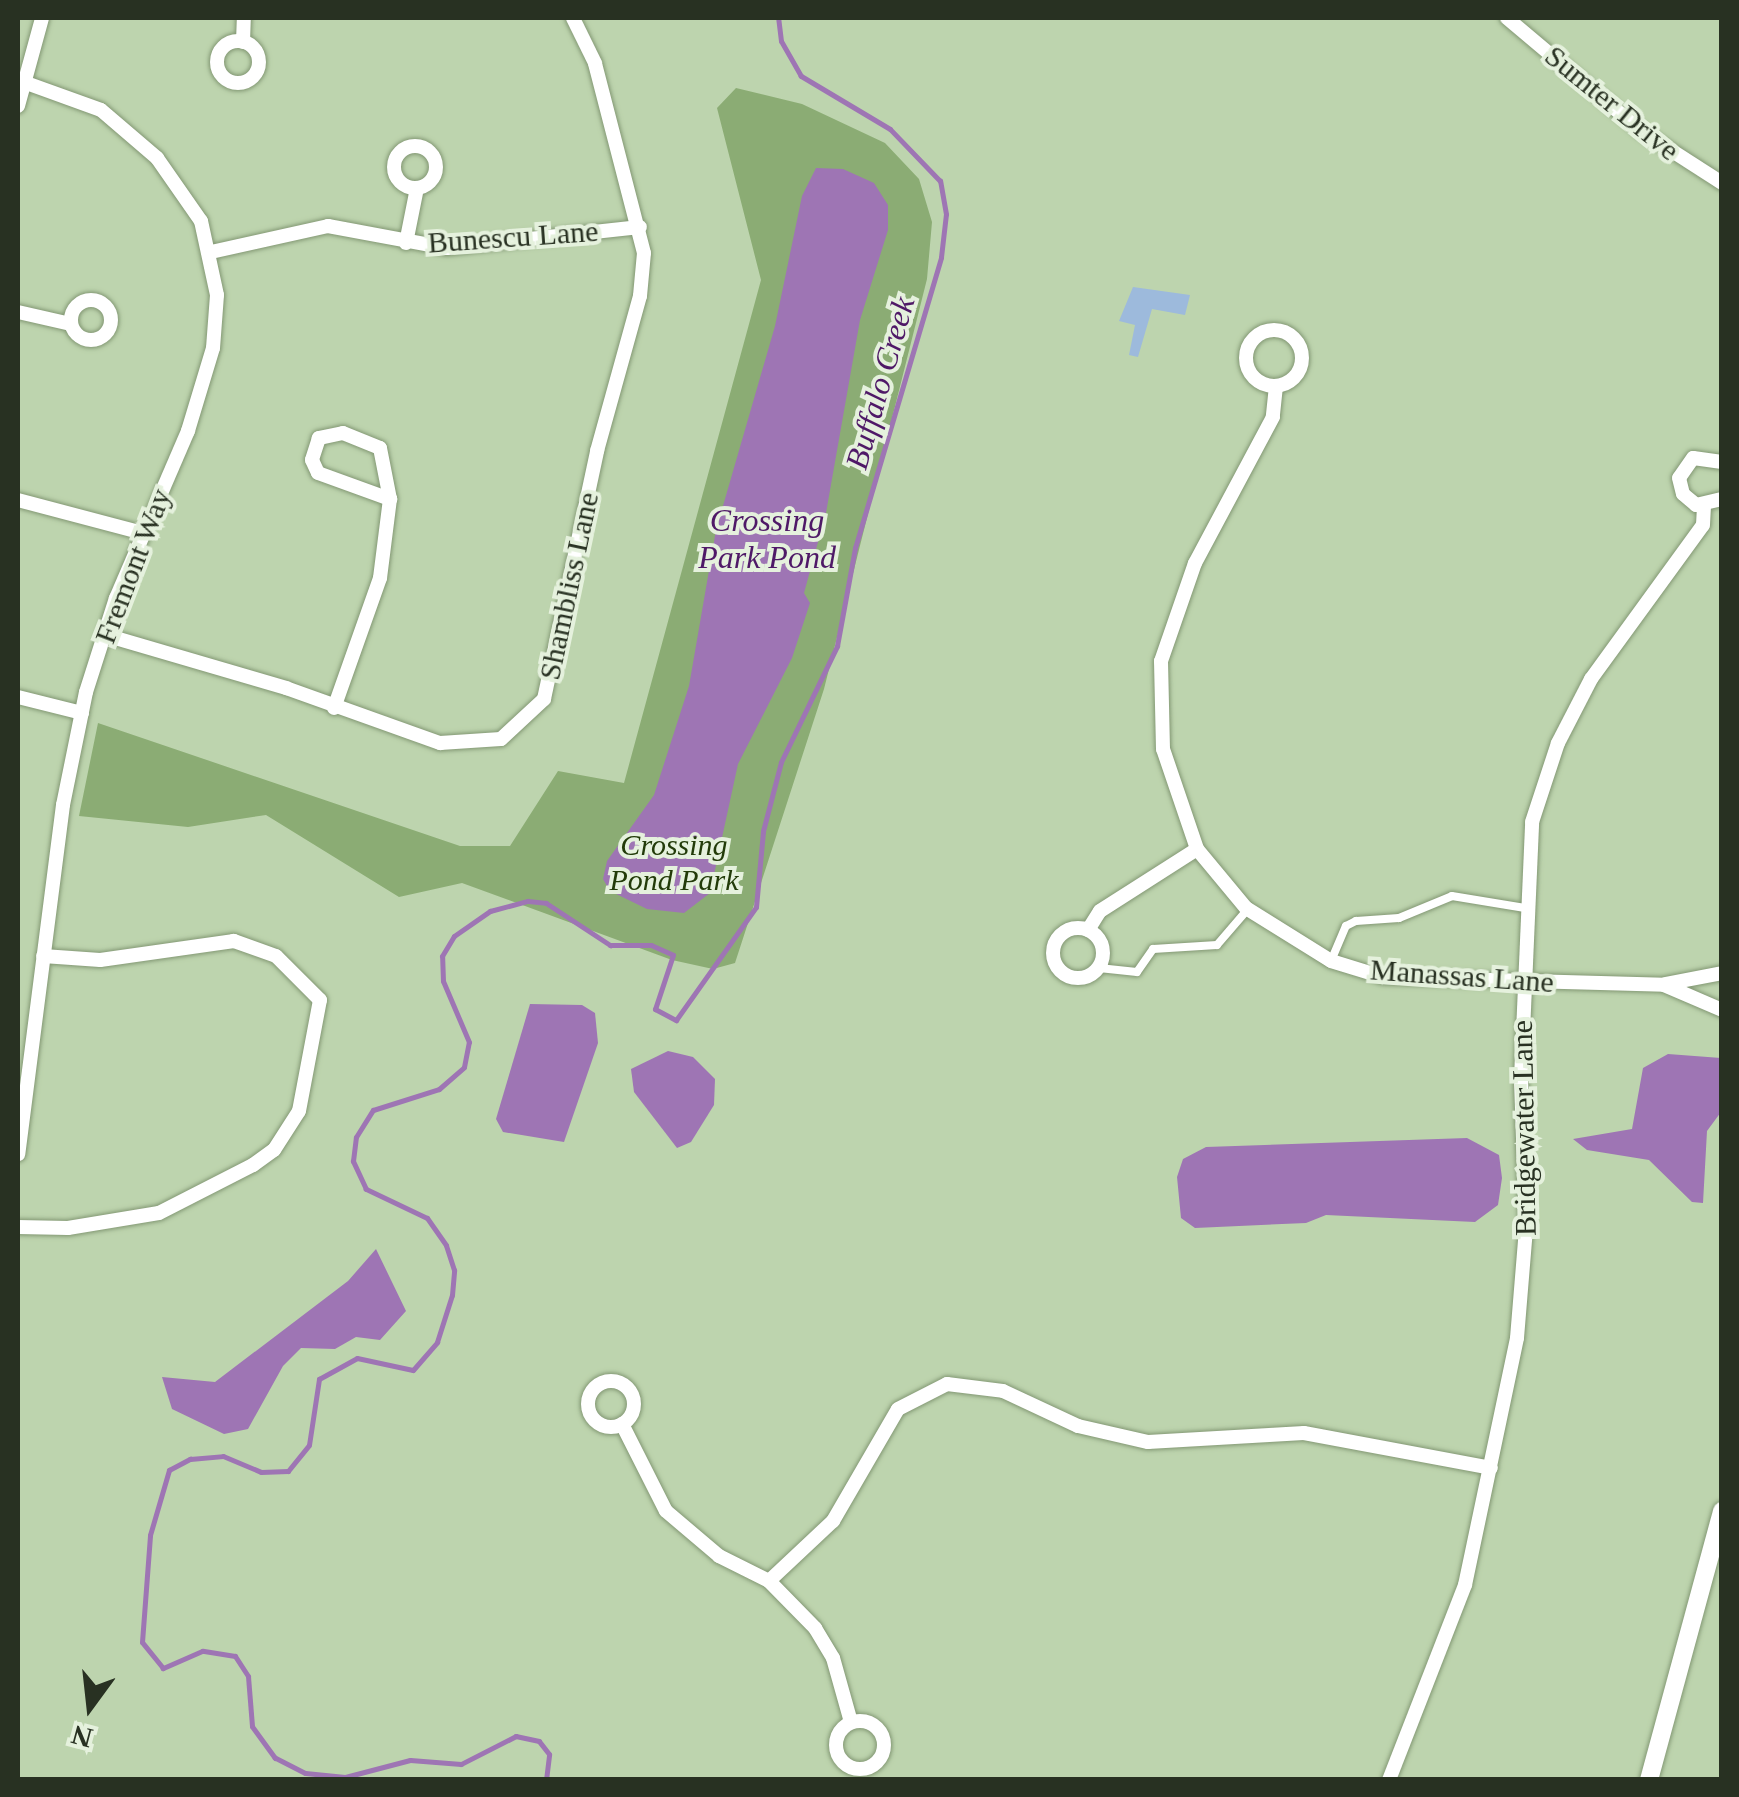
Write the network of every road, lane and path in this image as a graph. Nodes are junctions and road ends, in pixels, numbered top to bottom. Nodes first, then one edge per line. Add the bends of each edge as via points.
1 (42, 18) edge
2 (244, 18) edge
3 (574, 18) edge
4 (1507, 18) edge
5 (242, 42) dead end
6 (21, 81) edge
7 (18, 106) edge
8 (1722, 183) edge
9 (417, 188) dead end
10 (640, 227) junction
11 (406, 242) junction
12 (210, 252) junction
13 (18, 312) edge
14 (71, 324) dead end
15 (1276, 386) junction
16 (1722, 462) edge
17 (390, 499) junction
18 (1722, 499) edge
19 (18, 500) edge
20 (1704, 506) junction
21 (143, 533) junction
22 (105, 635) junction
23 (18, 697) edge
24 (334, 708) junction
25 (82, 712) junction
26 (1197, 849) junction
27 (1525, 908) junction
28 (1248, 909) junction
29 (1088, 930) junction
30 (43, 956) junction
31 (1331, 961) junction
32 (1099, 968) junction
33 (1722, 973) edge
34 (1523, 982) junction
35 (1664, 984) junction
36 (1722, 1010) edge
37 (21, 1102) edge
38 (18, 1154) edge
39 (18, 1228) edge
40 (622, 1424) dead end
41 (1491, 1468) junction
42 (1722, 1511) edge
43 (769, 1580) junction
44 (851, 1722) dead end
45 (1389, 1780) edge
46 (1649, 1780) edge

1 - 6 street
2 - 5 street
3 - 10 street, Shambliss Lane via 595,63
4 - 8 street, Sumter Drive via 1642,131
6 - 7 street
6 - 12 street, Fremont Way via 65,93 132,132 183,192
9 - 11 street
10 - 11 street, Bunescu Lane via 446,248
10 - 24 street, Shambliss Lane via 640,296 597,451 544,698 501,739 472,746 440,743
11 - 12 street, Bunescu Lane via 328,226
12 - 21 street, Fremont Way via 217,295 213,348 188,431
13 - 14 street
15 - 15 street via 1293,379 1302,355 1286,333 1268,331 1252,340 1246,358 1252,375
15 - 26 street, Manassas Lane via 1273,417 1195,563 1161,661 1163,749
16 - 20 street via 1701,456 1681,470 1683,494
17 - 17 street via 380,448 343,433 320,438 312,460 318,473
17 - 24 street via 380,578
18 - 20 street
19 - 21 street
20 - 27 street, Bridgewater Lane via 1704,525 1591,679 1558,742 1532,822
21 - 22 street, Fremont Way
22 - 24 street, Shambliss Lane
22 - 25 street, Fremont Way
23 - 25 street
25 - 30 street, Fremont Way
26 - 28 street, Manassas Lane
26 - 29 street via 1100,911
27 - 31 lane via 1452,896 1399,918 1356,921 1346,926
27 - 34 street, Bridgewater Lane
28 - 31 street, Manassas Lane
28 - 32 lane via 1216,944 1153,949 1137,972
29 - 32 street via 1104,950
29 - 32 street via 1058,937 1054,960 1069,977
30 - 37 street, Fremont Way
30 - 39 street via 100,960 234,942 276,956 320,1000 299,1111 274,1150 159,1213 68,1228
31 - 34 street, Manassas Lane via 1383,977
33 - 35 street
34 - 35 street, Manassas Lane
34 - 41 street, Bridgewater Lane via 1524,1278
35 - 36 street, Manassas Lane
37 - 38 street, Fremont Way
40 - 43 street via 666,1511 719,1556
41 - 43 street via 1304,1433 1148,1442 1078,1426 1003,1391 947,1384 898,1408 833,1521
41 - 45 street, Bridgewater Lane via 1465,1586
42 - 46 street
43 - 44 street via 815,1628 833,1658

